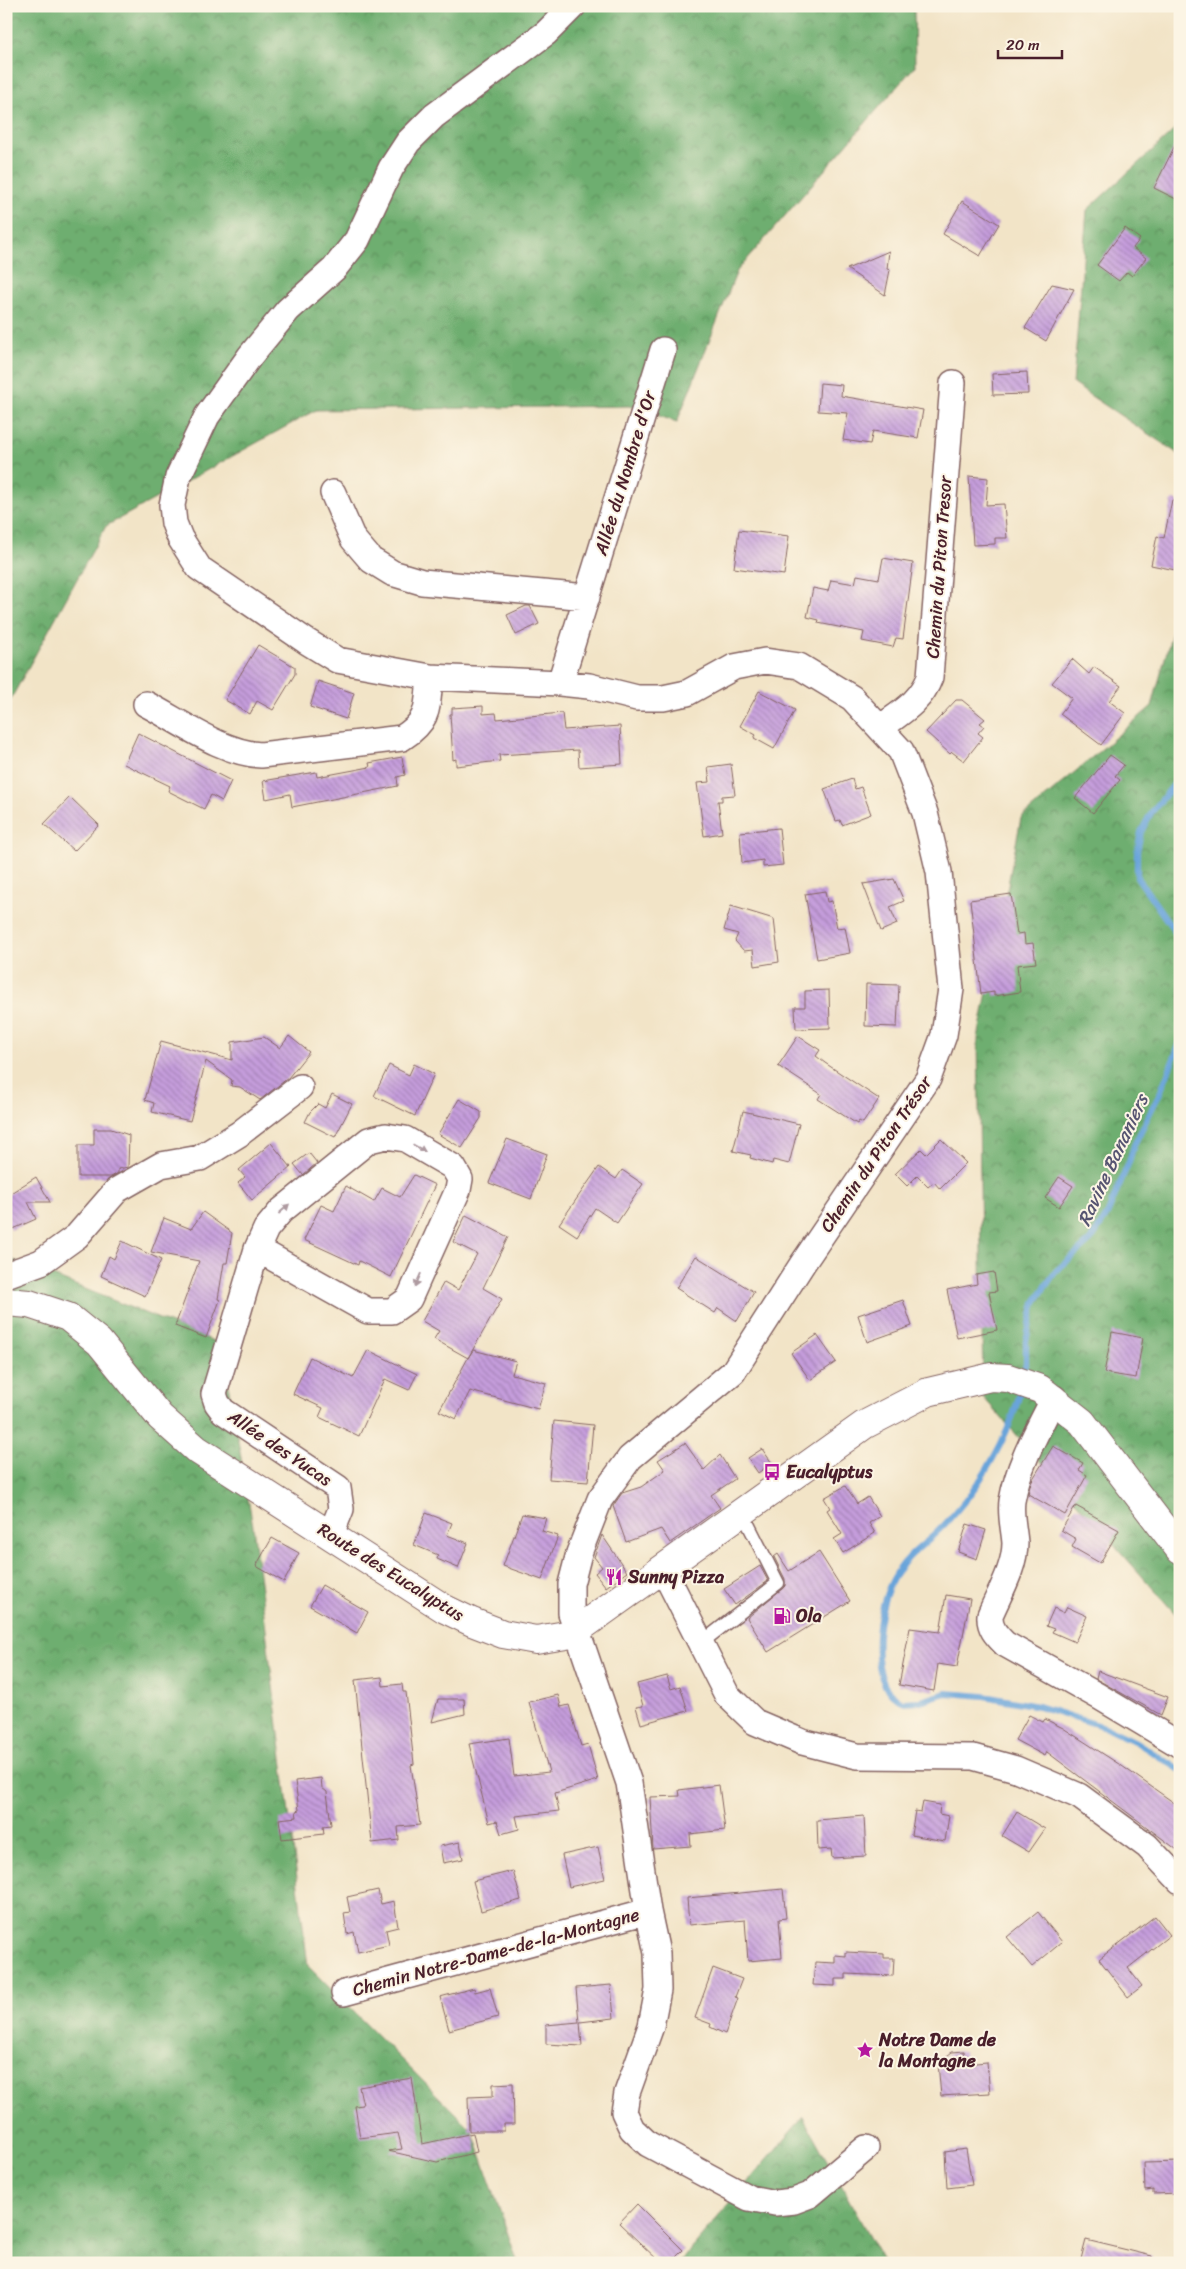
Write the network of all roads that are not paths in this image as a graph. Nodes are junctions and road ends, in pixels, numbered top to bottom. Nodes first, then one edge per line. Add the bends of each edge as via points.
1 (573, 6) edge
2 (663, 350) dead end
3 (953, 383) dead end
4 (333, 493) dead end
5 (587, 597) junction
6 (430, 677) junction
7 (560, 683) junction
8 (146, 704) dead end
9 (880, 728) junction
10 (300, 1087) dead end
11 (258, 1249) junction
12 (6, 1275) edge
13 (6, 1302) edge
14 (1047, 1393) junction
15 (742, 1512) junction
16 (331, 1534) junction
17 (1180, 1550) edge
18 (663, 1569) junction
19 (576, 1630) junction
20 (700, 1643) junction
21 (1180, 1745) edge
22 (1180, 1881) edge
23 (648, 1911) junction
24 (344, 1993) dead end
25 (866, 2148) dead end

1 - 6 street, Chemin du Piton Trésor via 546,33 434,116 408,142 391,168 357,240 334,269 288,310 207,416 178,477 172,505 180,538 200,568 306,642 337,660
2 - 5 street, Allée du Nombre d'Or
3 - 9 street, Chemin du Piton Tresor via 930,678 926,690 914,703
4 - 5 street via 353,539 371,560 392,573 422,582
5 - 7 street, Allée du Nombre d'Or
6 - 7 street, Chemin du Piton Trésor
6 - 8 street via 426,714 418,728 402,738 261,755 230,749
7 - 9 street, Chemin du Piton Trésor via 589,686 637,698 663,698 687,694 734,667 765,660 799,666 852,698
9 - 19 street, Chemin du Piton Trésor via 901,751 925,813 939,872 951,989 944,1035 928,1079 732,1372 630,1458 600,1498 571,1584 571,1613
10 - 12 street via 239,1134 200,1158 161,1165 116,1190 77,1236 41,1262
11 -> 11 street, Allée des Yucas via 266,1229 281,1211 369,1140 386,1136 405,1139 453,1167 460,1179 409,1299 392,1311 368,1311
11 - 16 street, Allée des Yucas via 214,1394 223,1411 338,1488 341,1508
13 - 16 main road, Route des Eucalyptus via 29,1304 68,1317 99,1342 160,1417 196,1449
14 - 15 main road, Route des Eucalyptus via 1008,1378 983,1379 928,1392 864,1424
14 - 17 main road, Route des Eucalyptus via 1082,1422
14 - 21 street via 1012,1502 1013,1560 989,1623 1005,1644
15 - 18 main road, Route des Eucalyptus
15 - 20 lane via 778,1583
16 - 19 main road, Route des Eucalyptus via 446,1609 487,1628 536,1640
18 - 19 main road, Route des Eucalyptus
18 - 20 street
19 - 23 street, Chemin Notre-Dame-de-la-Montagne via 629,1783
20 - 22 street via 727,1695 755,1722 802,1742 857,1756 973,1757 1016,1769 1079,1796 1147,1846
23 - 24 street, Chemin Notre-Dame-de-la-Montagne
23 - 25 street, Chemin Notre-Dame-de-la-Montagne via 657,1953 658,1990 651,2026 627,2093 624,2112 632,2129 648,2144 749,2198 775,2203 810,2195

